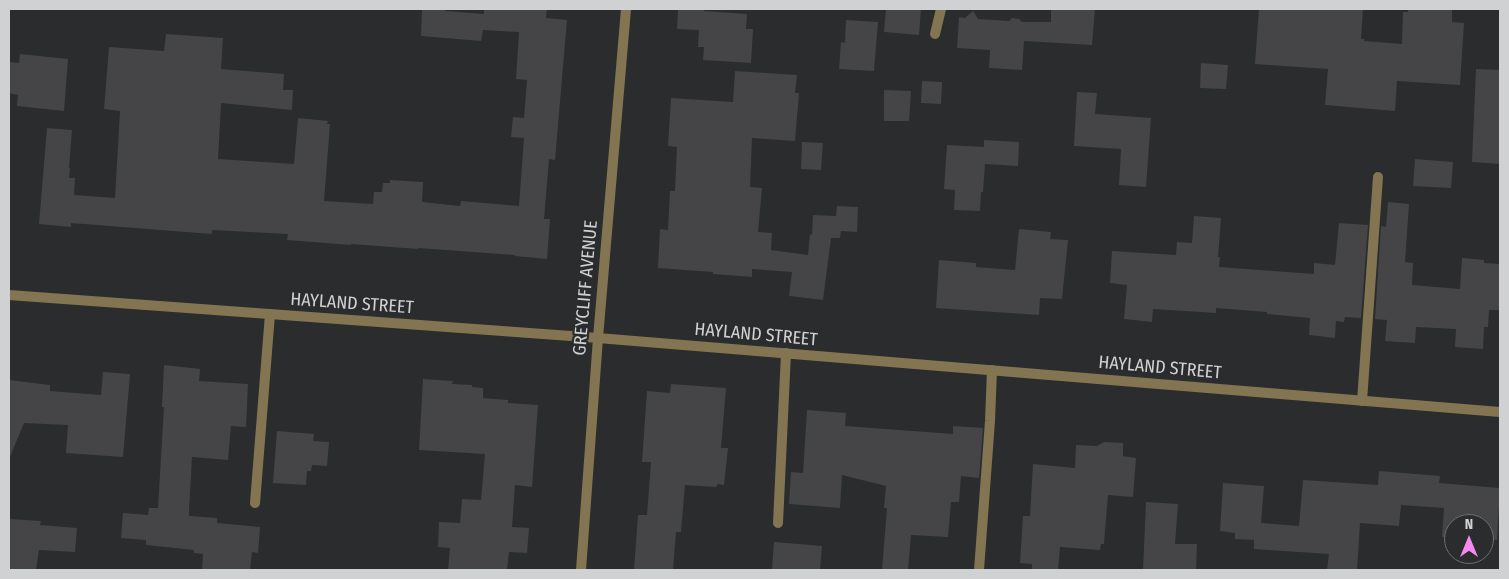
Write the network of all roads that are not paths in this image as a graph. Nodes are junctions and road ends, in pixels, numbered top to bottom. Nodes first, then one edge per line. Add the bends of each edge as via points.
1 (626, 9) edge
2 (941, 9) edge
3 (935, 34) dead end
4 (1378, 176) dead end
5 (9, 295) edge
6 (270, 314) junction
7 (598, 338) junction
8 (786, 354) junction
9 (992, 370) junction
10 (1362, 401) junction
11 (1500, 412) edge
12 (255, 503) dead end
13 (778, 523) dead end
14 (581, 570) edge
15 (979, 570) edge

1 - 7 street, GREYCLIFF AVENUE
2 - 3 street
4 - 10 street
5 - 6 street, HAYLAND STREET
6 - 7 street, HAYLAND STREET
6 - 12 street
7 - 8 street, HAYLAND STREET
7 - 14 street, GREYCLIFF AVENUE
8 - 9 street, HAYLAND STREET
8 - 13 street
9 - 10 street, HAYLAND STREET
9 - 15 street
10 - 11 street, HAYLAND STREET

